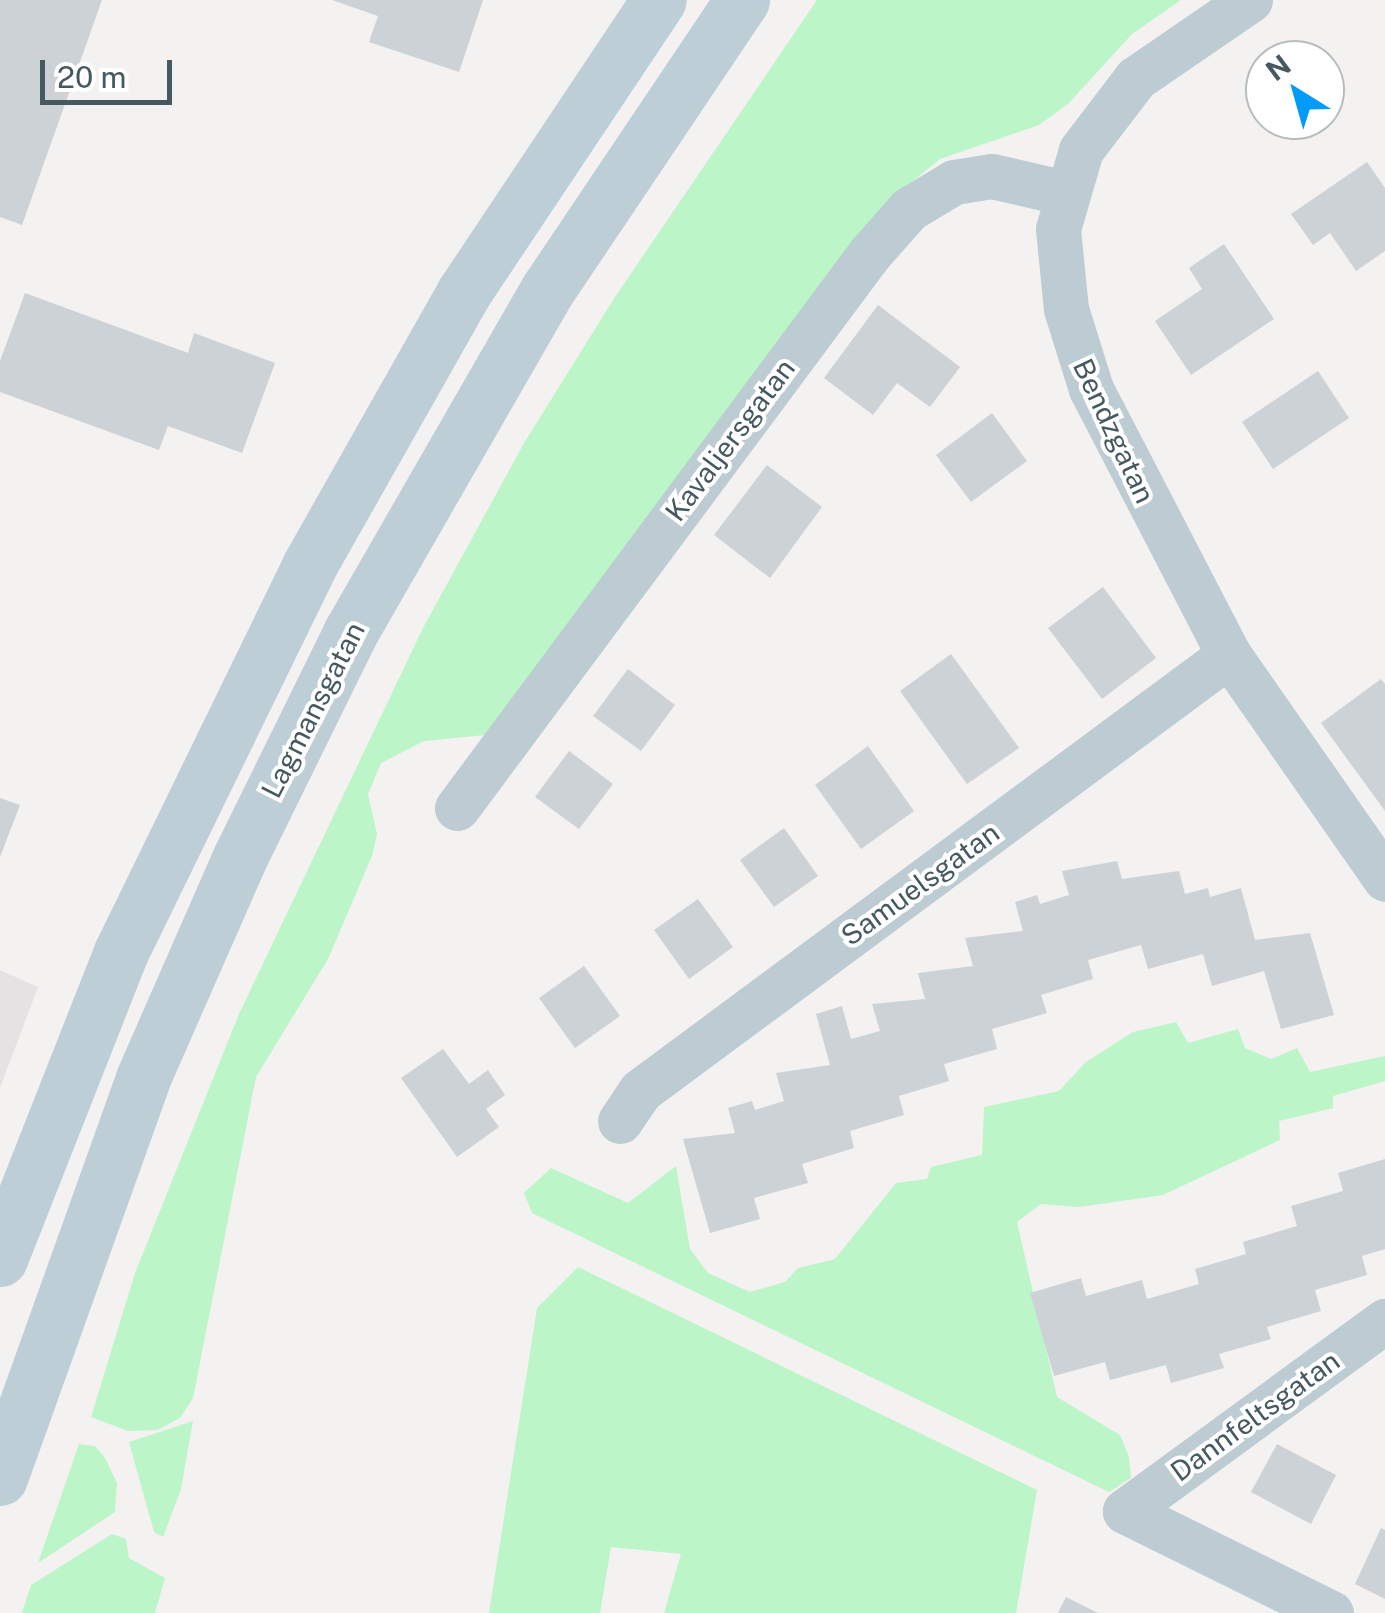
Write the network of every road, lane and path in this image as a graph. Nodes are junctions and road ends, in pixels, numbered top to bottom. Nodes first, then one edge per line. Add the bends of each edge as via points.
1 (659, 0) edge
2 (742, 0) edge
3 (1250, 0) edge
4 (1065, 193) junction
5 (1229, 655) junction
6 (457, 808) dead end
7 (1385, 879) edge
8 (620, 1121) dead end
9 (0, 1258) edge
10 (1385, 1321) edge
11 (0, 1478) edge
12 (1331, 1613) edge

1 - 9 main road via 464,292 310,566 121,952
2 - 11 main road, Lagmansgatan via 548,288 350,633 239,859 144,1078
3 - 4 street, Bendzgatan via 1136,78 1081,150
4 - 5 street, Bendzgatan via 1060,266 1074,344 1159,528
4 - 6 street, Kavaljersgatan via 992,176 954,182 910,209 870,252
5 - 7 street, Bendzgatan
5 - 8 street, Samuelsgatan via 640,1090
10 - 12 street, Dannfeltsgatan via 1125,1511

